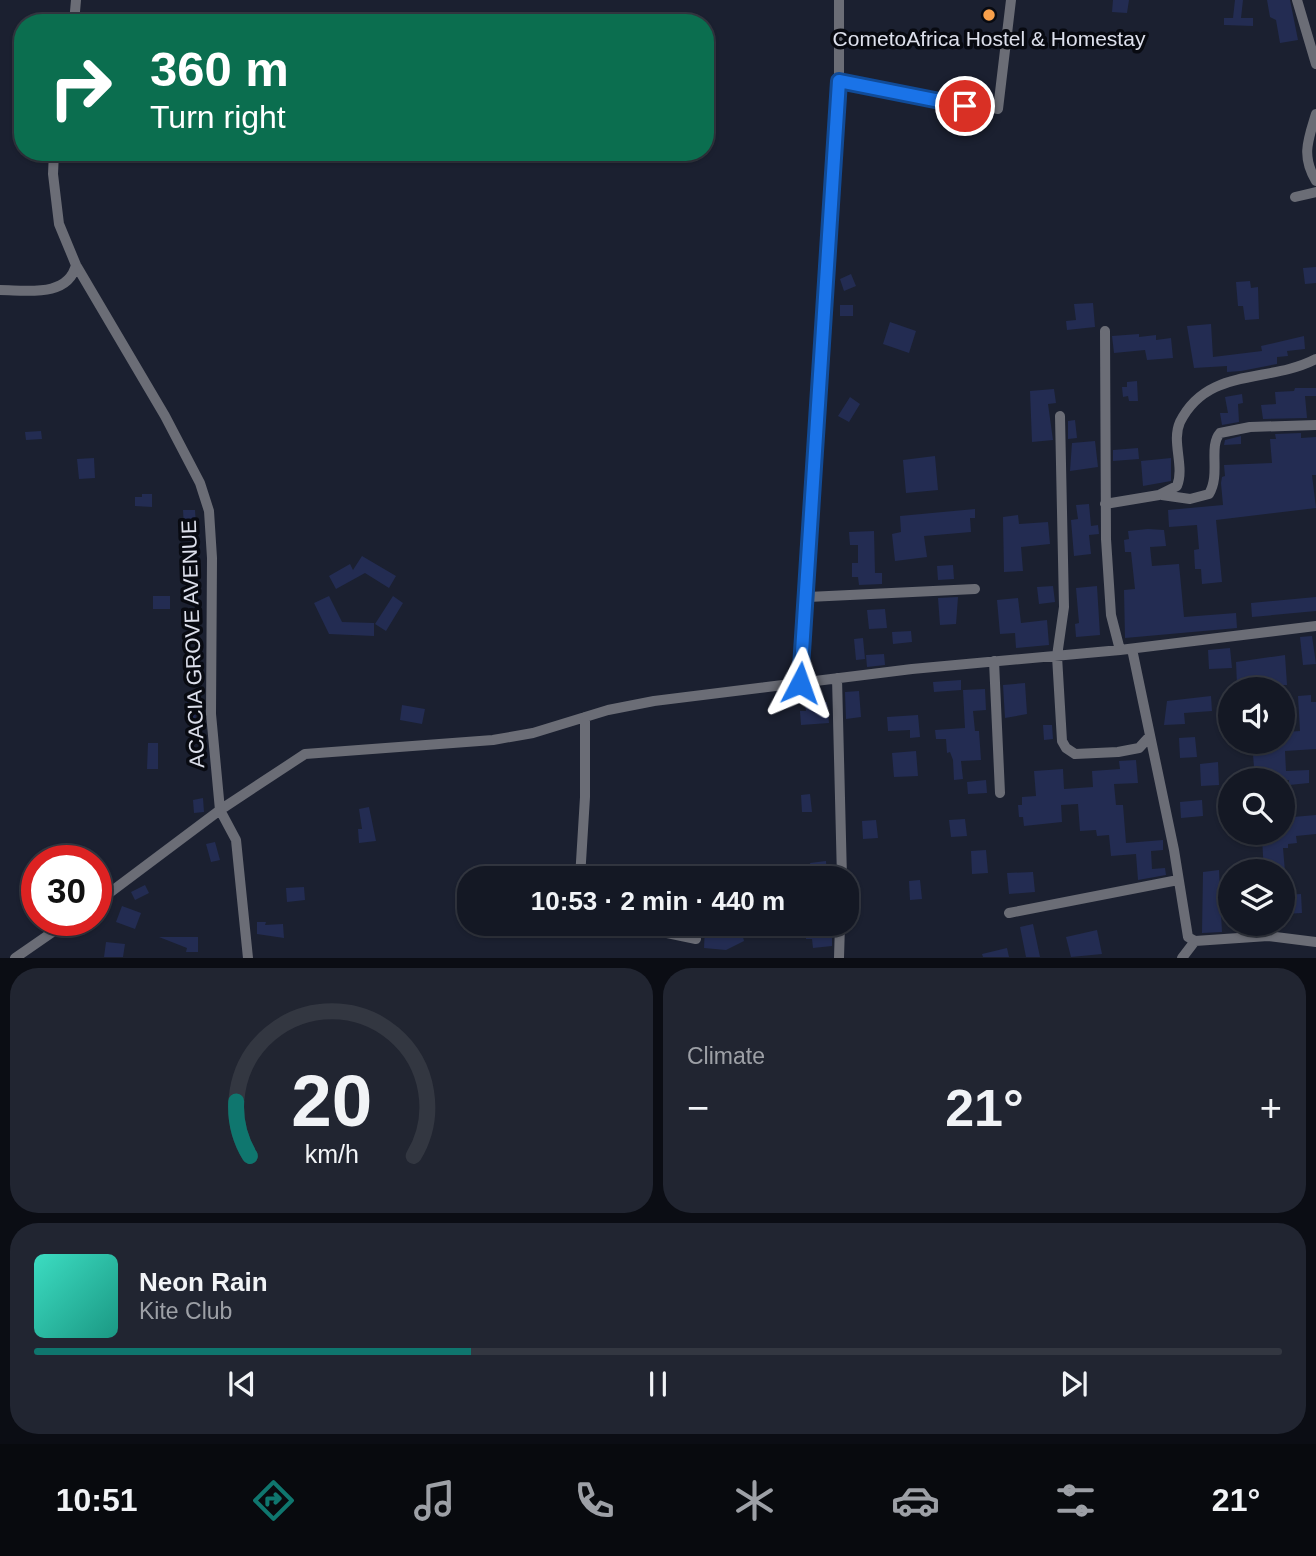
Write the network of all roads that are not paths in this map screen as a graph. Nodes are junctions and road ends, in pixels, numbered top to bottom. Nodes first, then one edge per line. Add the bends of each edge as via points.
1 (839, 0) edge
2 (1011, 0) edge
3 (1297, 0) edge
4 (1316, 64) edge
5 (839, 81) junction
6 (1316, 114) edge
7 (54, 161) edge
8 (1316, 181) edge
9 (1316, 192) edge
10 (1296, 197) dead end
11 (76, 265) junction
12 (0, 290) edge
13 (1105, 331) dead end
14 (1316, 359) edge
15 (1060, 416) dead end
16 (1316, 425) edge
17 (1159, 495) junction
18 (1105, 504) junction
19 (975, 589) dead end
20 (808, 597) junction
21 (1316, 626) edge
22 (1132, 649) junction
23 (1120, 650) junction
24 (1057, 656) junction
25 (994, 661) junction
26 (837, 678) junction
27 (800, 683) junction
28 (585, 717) junction
29 (1150, 736) junction
30 (1000, 793) dead end
31 (220, 810) junction
32 (580, 866) edge
33 (842, 866) edge
34 (1178, 880) junction
35 (112, 891) edge
36 (1009, 913) dead end
37 (46, 936) edge
38 (682, 936) edge
39 (840, 936) edge
40 (696, 939) dead end
41 (1195, 941) junction
42 (1316, 942) edge
43 (15, 957) edge
44 (248, 957) edge
45 (839, 957) edge
46 (1182, 957) edge

1 - 5 street
2 - 5 street via 998,109
3 - 4 street
5 - 20 street
6 - 8 street via 1306,143 1307,165
7 - 11 street, ACACIA GROVE AVENUE via 59,225
9 - 10 street
11 - 12 street via 68,281 50,290
11 - 31 street, ACACIA GROVE AVENUE via 165,416 209,510 211,714
13 - 18 street
14 - 17 street via 1286,372 1227,381 1205,390 1178,429 1179,481
15 - 24 street via 1064,607
16 - 17 street via 1220,433 1214,441 1216,475 1209,494 1190,499
17 - 18 street
18 - 23 street via 1111,615
19 - 20 street
20 - 27 street
21 - 22 street
22 - 23 street
22 - 29 street
23 - 24 street
24 - 25 street
24 - 29 street via 1062,741 1070,753 1133,750
25 - 26 street
25 - 30 street
26 - 27 street
26 - 33 street
27 - 28 street via 654,701
28 - 31 street via 493,740 305,754
28 - 32 street
29 - 34 street
31 - 35 street
31 - 44 street, ACACIA GROVE AVENUE via 236,840
34 - 36 street
34 - 41 street via 1184,930
37 - 43 street
38 - 40 street
39 - 45 street
41 - 42 street via 1258,936
41 - 46 street

